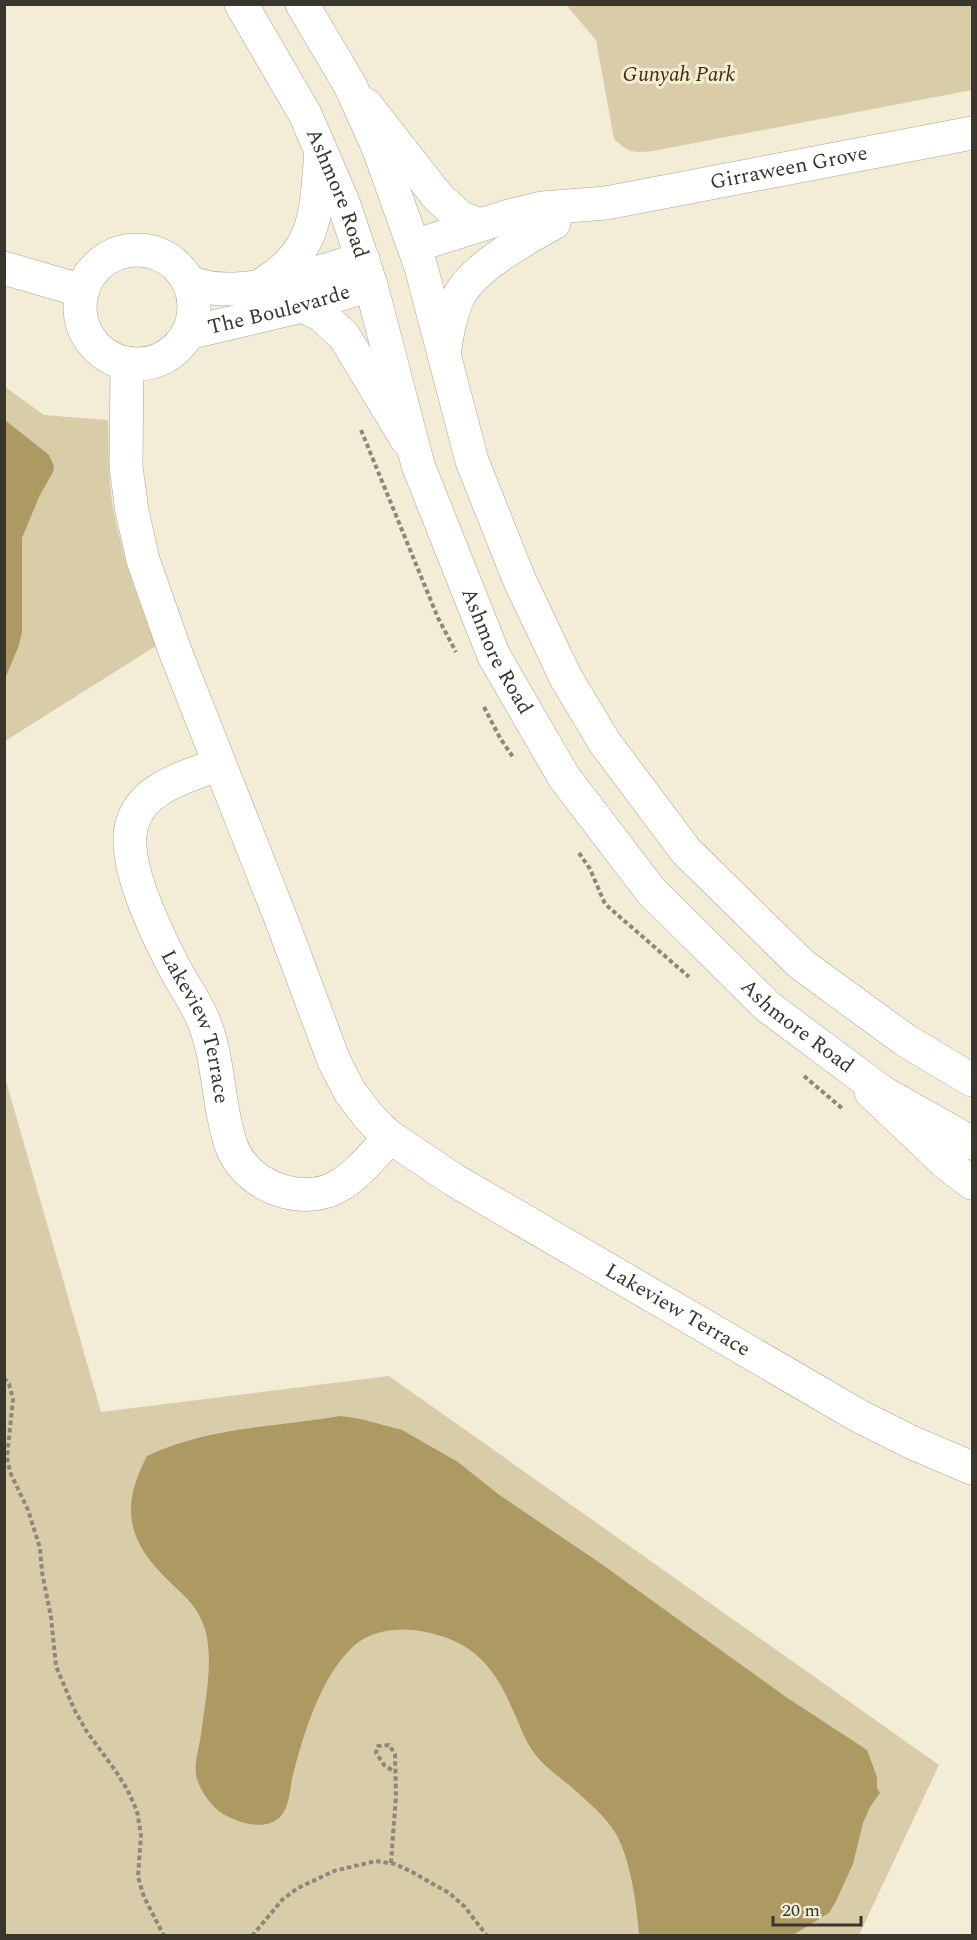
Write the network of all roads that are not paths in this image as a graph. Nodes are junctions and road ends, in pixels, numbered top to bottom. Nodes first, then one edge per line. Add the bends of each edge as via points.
1 (241, 4) edge
2 (302, 4) edge
3 (350, 84) junction
4 (972, 133) edge
5 (321, 151) junction
6 (606, 203) junction
7 (554, 223) junction
8 (480, 225) junction
9 (417, 256) junction
10 (4, 268) edge
11 (367, 272) junction
12 (188, 281) junction
13 (260, 286) junction
14 (83, 291) junction
15 (303, 306) junction
16 (188, 333) junction
17 (444, 354) junction
18 (127, 363) junction
19 (416, 454) junction
20 (219, 764) junction
21 (838, 1060) junction
22 (972, 1080) edge
23 (390, 1137) junction
24 (972, 1143) edge
25 (972, 1183) edge
26 (972, 1468) edge

1 - 5 street, Ashmore Road via 305,114
2 - 3 street
3 - 8 street via 438,197 460,217
3 - 9 street via 378,147
4 - 6 street, Girraween Grove
5 - 11 street, Ashmore Road
5 - 13 street via 309,236 291,261
6 - 7 street, Girraween Grove
6 - 8 street, Girraween Grove via 542,208
7 - 9 street, Girraween Grove
7 - 17 street via 488,265 467,285 455,306
8 - 9 street, Girraween Grove
9 - 11 street
9 - 17 street
10 - 14 street
11 - 13 street, The Boulevarde
11 - 15 street, The Boulevarde
11 - 19 street, Ashmore Road
12 - 13 street, The Boulevarde via 223,291
12 - 14 street via 167,259 138,251 108,259 92,273
12 - 16 street via 194,313
14 - 18 street via 81,315 89,337 105,354
15 - 16 street, The Boulevarde
15 - 19 street via 321,315 344,336
16 - 18 street via 176,350 158,360
17 - 22 street via 472,461 515,570 566,678 605,743 686,851 801,964 905,1040
18 - 20 street, Lakeview Terrace via 126,467 137,536 151,587
19 - 21 street, Ashmore Road via 494,656 564,777 651,891 767,1006
20 - 23 street, Lakeview Terrace via 334,1061 350,1092
20 - 23 street, Lakeview Terrace via 162,787 148,798 134,819 130,845 156,929 210,1039 232,1148 248,1171 263,1183 281,1191 310,1194 341,1184
21 - 24 street, Ashmore Road via 882,1092
21 - 25 street via 929,1148
23 - 26 street, Lakeview Terrace via 454,1180 860,1416

